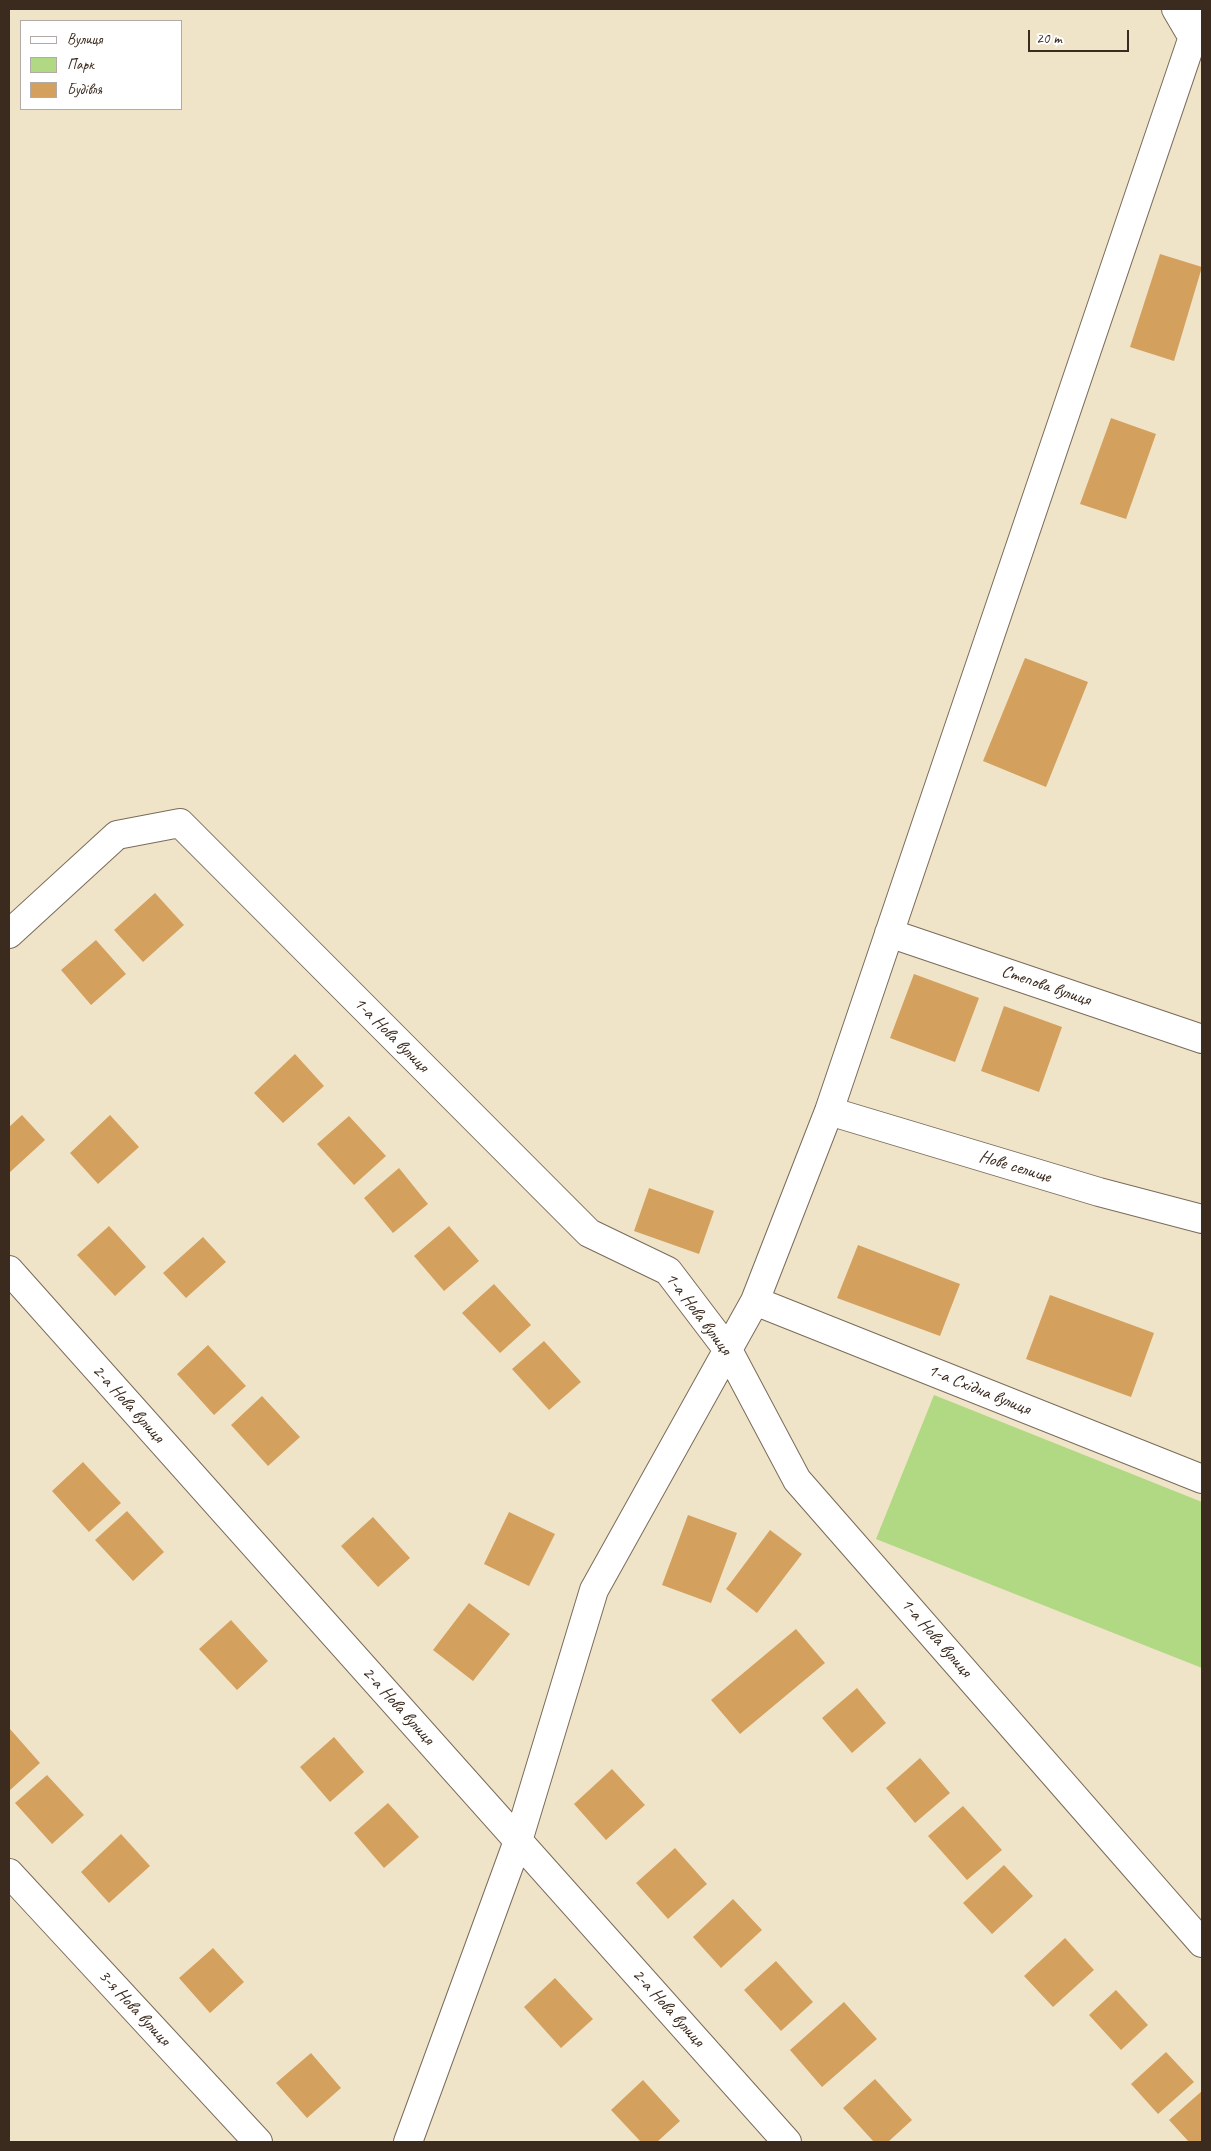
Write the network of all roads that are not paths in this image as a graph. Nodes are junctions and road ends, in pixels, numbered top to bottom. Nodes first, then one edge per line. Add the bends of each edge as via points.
1 (1176, 9) edge
2 (1202, 10) edge
3 (1193, 38) junction
4 (889, 933) junction
5 (9, 934) edge
6 (1202, 1039) edge
7 (829, 1112) junction
8 (1202, 1219) edge
9 (9, 1270) edge
10 (755, 1301) junction
11 (728, 1350) junction
12 (1202, 1478) edge
13 (518, 1841) junction
14 (9, 1873) edge
15 (1202, 1943) edge
16 (258, 2142) edge
17 (408, 2142) edge
18 (787, 2142) edge

1 - 3 street
2 - 3 street
3 - 4 street
4 - 6 street, Степова вулиця
4 - 7 street
5 - 11 street, 1-а Нова вулиця via 117,835 180,823 589,1233 668,1271
7 - 8 street, Нове селище
7 - 10 street
9 - 13 street, 2-а Нова вулиця
10 - 11 street
10 - 12 street, 1-а Східна вулиця
11 - 13 street via 594,1590
11 - 15 street, 1-а Нова вулиця via 797,1480
13 - 17 street
13 - 18 street, 2-а Нова вулиця
14 - 16 street, 3-я Нова вулиця

